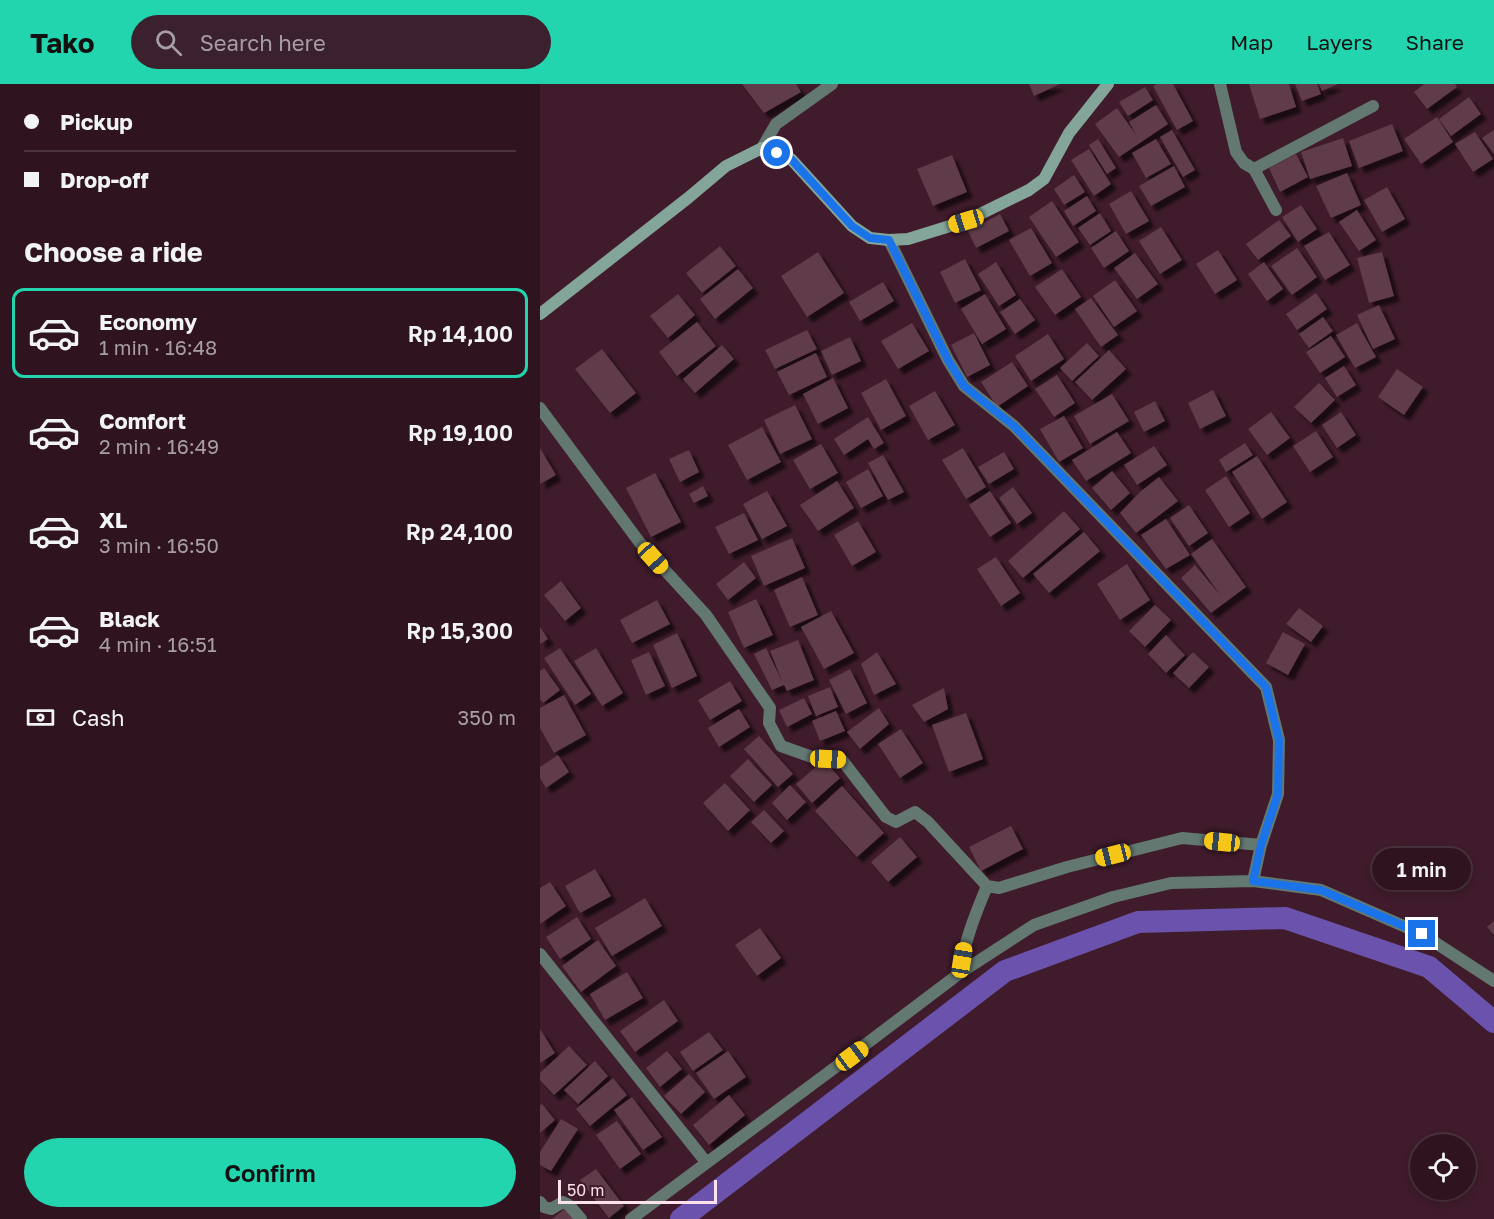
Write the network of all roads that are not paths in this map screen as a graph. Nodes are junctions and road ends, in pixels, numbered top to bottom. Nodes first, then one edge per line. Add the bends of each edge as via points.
1 (832, 84) edge
2 (1108, 84) edge
3 (1220, 84) edge
4 (1373, 106) dead end
5 (762, 148) junction
6 (1254, 169) junction
7 (1276, 210) dead end
8 (889, 240) junction
9 (540, 314) edge
10 (540, 408) edge
11 (1261, 845) junction
12 (1253, 881) junction
13 (987, 886) junction
14 (540, 954) edge
15 (960, 973) junction
16 (1494, 981) edge
17 (706, 1162) junction
18 (540, 1202) edge
19 (581, 1219) edge
20 (631, 1219) edge

1 - 5 street via 776,124
2 - 8 street via 1069,133 1044,179 1029,190 966,221 908,239
3 - 6 street via 1236,152
4 - 6 street
5 - 8 street via 791,159 852,226 870,238
5 - 9 street via 726,166
6 - 7 street
8 - 11 street via 964,386 1014,426 1266,687 1279,740 1278,794
10 - 13 street via 640,543 706,615 770,708 769,723 781,746 815,758 842,760 886,817 896,822 915,812
11 - 12 street
11 - 13 street via 1182,838 999,888
12 - 15 street via 1171,883 1113,897 1034,925
12 - 16 street via 1321,890 1422,934
13 - 15 street via 963,947
14 - 17 street
15 - 17 street
17 - 20 street
18 - 19 street via 551,1209 563,1202

